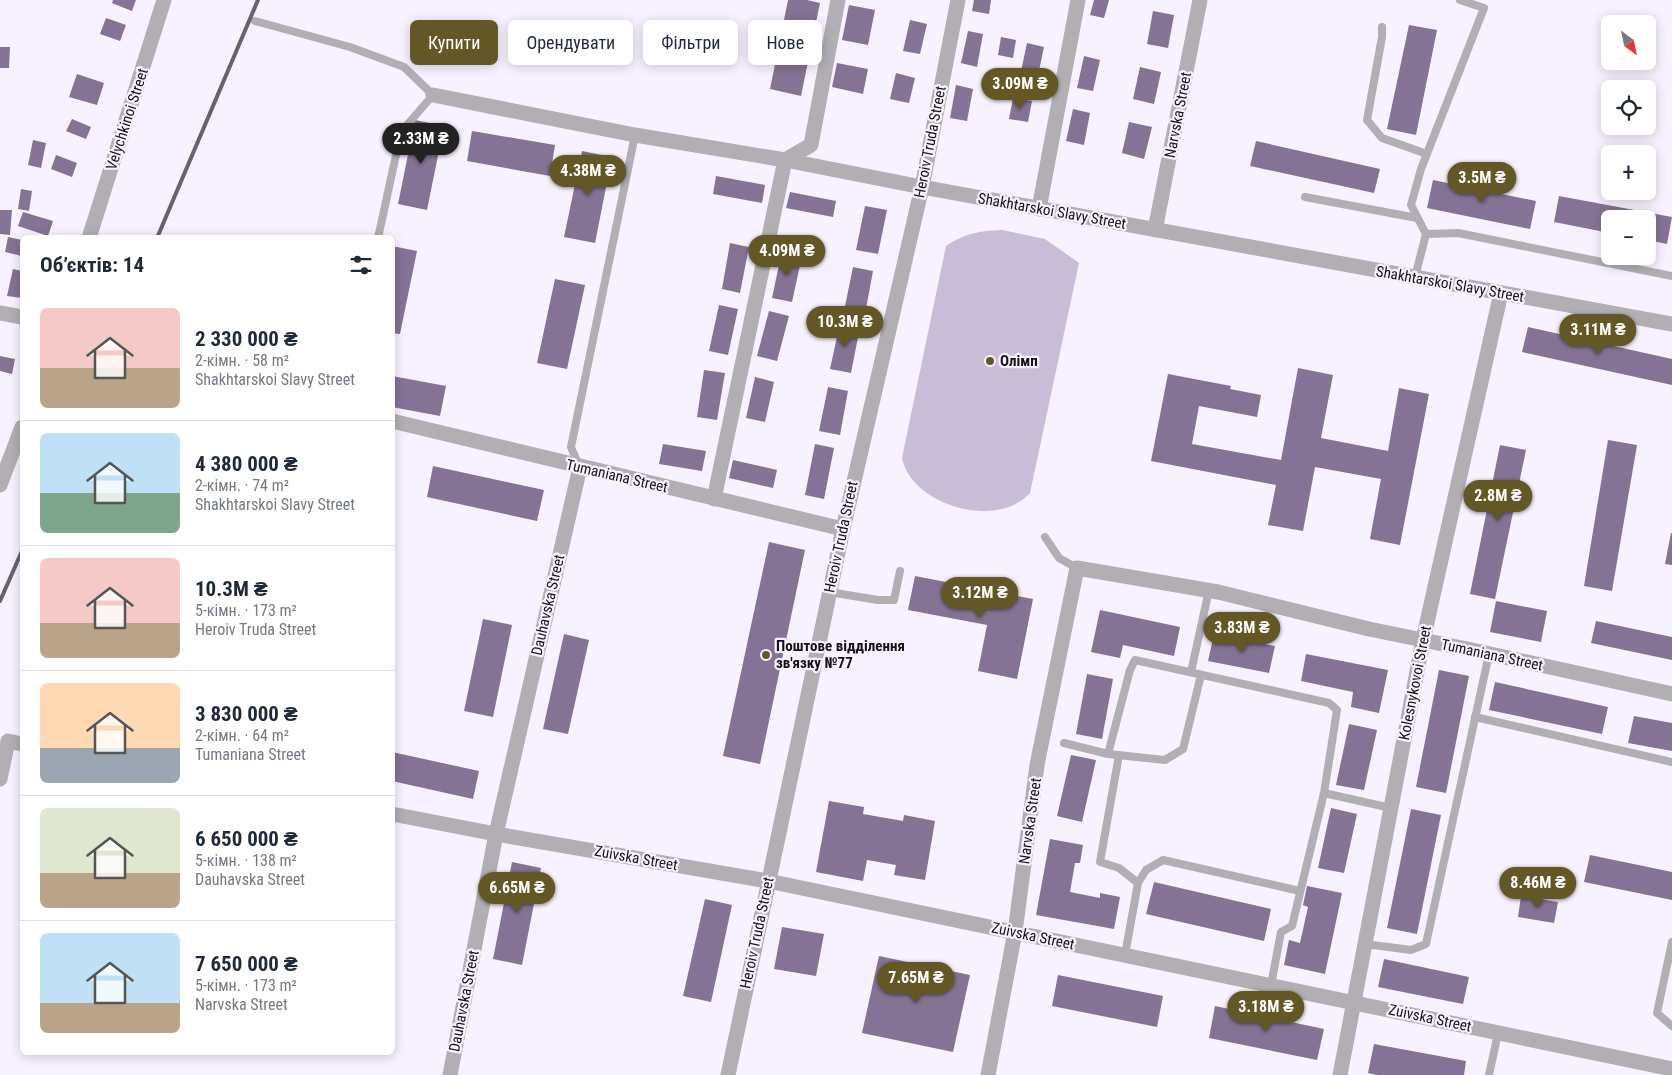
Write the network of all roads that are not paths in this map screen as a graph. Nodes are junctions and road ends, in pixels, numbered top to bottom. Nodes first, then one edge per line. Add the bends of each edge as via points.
1 (164, 0) edge
2 (838, 0) edge
3 (958, 0) edge
4 (1078, 0) edge
5 (1200, 0) edge
6 (1460, 0) edge
7 (255, 21) dead end
8 (1382, 26) dead end
9 (433, 95) junction
10 (635, 135) junction
11 (1428, 154) junction
12 (785, 160) junction
13 (922, 187) junction
14 (1305, 197) dead end
15 (1039, 209) junction
16 (1417, 218) junction
17 (1155, 230) junction
18 (1426, 234) junction
19 (90, 235) edge
20 (379, 235) edge
21 (1672, 276) edge
22 (1415, 277) junction
23 (1501, 293) junction
24 (0, 313) edge
25 (20, 317) edge
26 (1672, 324) edge
27 (395, 422) edge
28 (20, 432) edge
29 (580, 468) junction
30 (0, 485) edge
31 (714, 499) junction
32 (843, 530) junction
33 (1045, 537) dead end
34 (1077, 568) junction
35 (900, 571) dead end
36 (1209, 590) junction
37 (829, 592) junction
38 (1423, 640) junction
39 (1489, 654) junction
40 (1191, 672) junction
41 (1201, 674) junction
42 (1672, 694) edge
43 (1475, 717) junction
44 (1064, 743) dead end
45 (20, 744) edge
46 (1108, 754) junction
47 (1119, 755) junction
48 (1672, 762) edge
49 (0, 779) edge
50 (1324, 793) junction
51 (1391, 808) junction
52 (395, 815) edge
53 (496, 834) junction
54 (768, 881) junction
55 (1138, 883) junction
56 (1300, 891) junction
57 (1015, 932) junction
58 (1672, 942) edge
59 (1365, 944) junction
60 (1126, 955) junction
61 (1271, 985) junction
62 (1354, 1002) junction
63 (1672, 1026) edge
64 (1498, 1033) junction
65 (1672, 1069) edge
66 (450, 1075) edge
67 (728, 1075) edge
68 (988, 1075) edge
69 (1340, 1075) edge
70 (1489, 1075) edge

1 - 19 street, Velychkinoi Street
2 - 12 street via 811,145
3 - 13 street, Heroiv Truda Street
4 - 15 street
5 - 17 street, Narvska Street
6 - 11 lane via 1484,8
7 - 9 lane via 404,67
8 - 11 lane via 1367,120 1382,138
9 - 10 street, Shakhtarskoi Slavy Street
9 - 20 lane via 401,132
10 - 12 street, Shakhtarskoi Slavy Street
10 - 29 lane via 572,447
11 - 16 lane via 1411,205
12 - 13 street, Shakhtarskoi Slavy Street
12 - 31 street
13 - 15 street, Shakhtarskoi Slavy Street
13 - 32 street, Heroiv Truda Street
14 - 16 lane
15 - 17 street, Shakhtarskoi Slavy Street
16 - 18 lane
17 - 22 street, Shakhtarskoi Slavy Street
18 - 21 lane via 1458,233
18 - 22 lane
22 - 23 street, Shakhtarskoi Slavy Street
23 - 26 street, Shakhtarskoi Slavy Street
23 - 38 street, Kolesnykovoi Street
24 - 25 street
27 - 29 street, Tumaniana Street
28 - 30 street
29 - 31 street, Tumaniana Street
29 - 53 street, Dauhavska Street
31 - 32 street, Tumaniana Street
32 - 37 street, Heroiv Truda Street
33 - 34 lane via 1059,558
34 - 36 street, Tumaniana Street
34 - 57 street, Narvska Street via 1037,765
35 - 37 lane via 894,600
36 - 38 street, Tumaniana Street
36 - 40 lane
37 - 54 street, Heroiv Truda Street
38 - 39 street, Tumaniana Street
38 - 51 street, Kolesnykovoi Street
39 - 42 street, Tumaniana Street
39 - 43 lane
40 - 41 lane
40 - 46 lane via 1135,660
41 - 47 lane via 1183,749 1165,760
41 - 50 lane via 1329,703 1337,710
43 - 48 lane
43 - 59 lane via 1426,944 1411,950
44 - 46 lane
45 - 49 street via 8,741
46 - 47 lane
47 - 55 lane via 1100,862 1119,868
50 - 51 lane
50 - 56 lane
51 - 59 street, Kolesnykovoi Street
52 - 53 street, Zuivska Street
53 - 54 street, Zuivska Street
53 - 66 street, Dauhavska Street
54 - 57 street, Zuivska Street
54 - 67 street, Heroiv Truda Street
55 - 56 lane via 1146,870 1163,860
55 - 60 lane
56 - 61 lane via 1292,926 1281,932
57 - 60 street, Zuivska Street
57 - 68 street, Narvska Street
58 - 63 lane via 1657,1013
59 - 62 street, Kolesnykovoi Street
60 - 61 street, Zuivska Street
61 - 62 street, Zuivska Street
62 - 64 street, Zuivska Street
62 - 69 street, Kolesnykovoi Street
64 - 65 street, Zuivska Street
64 - 70 lane

